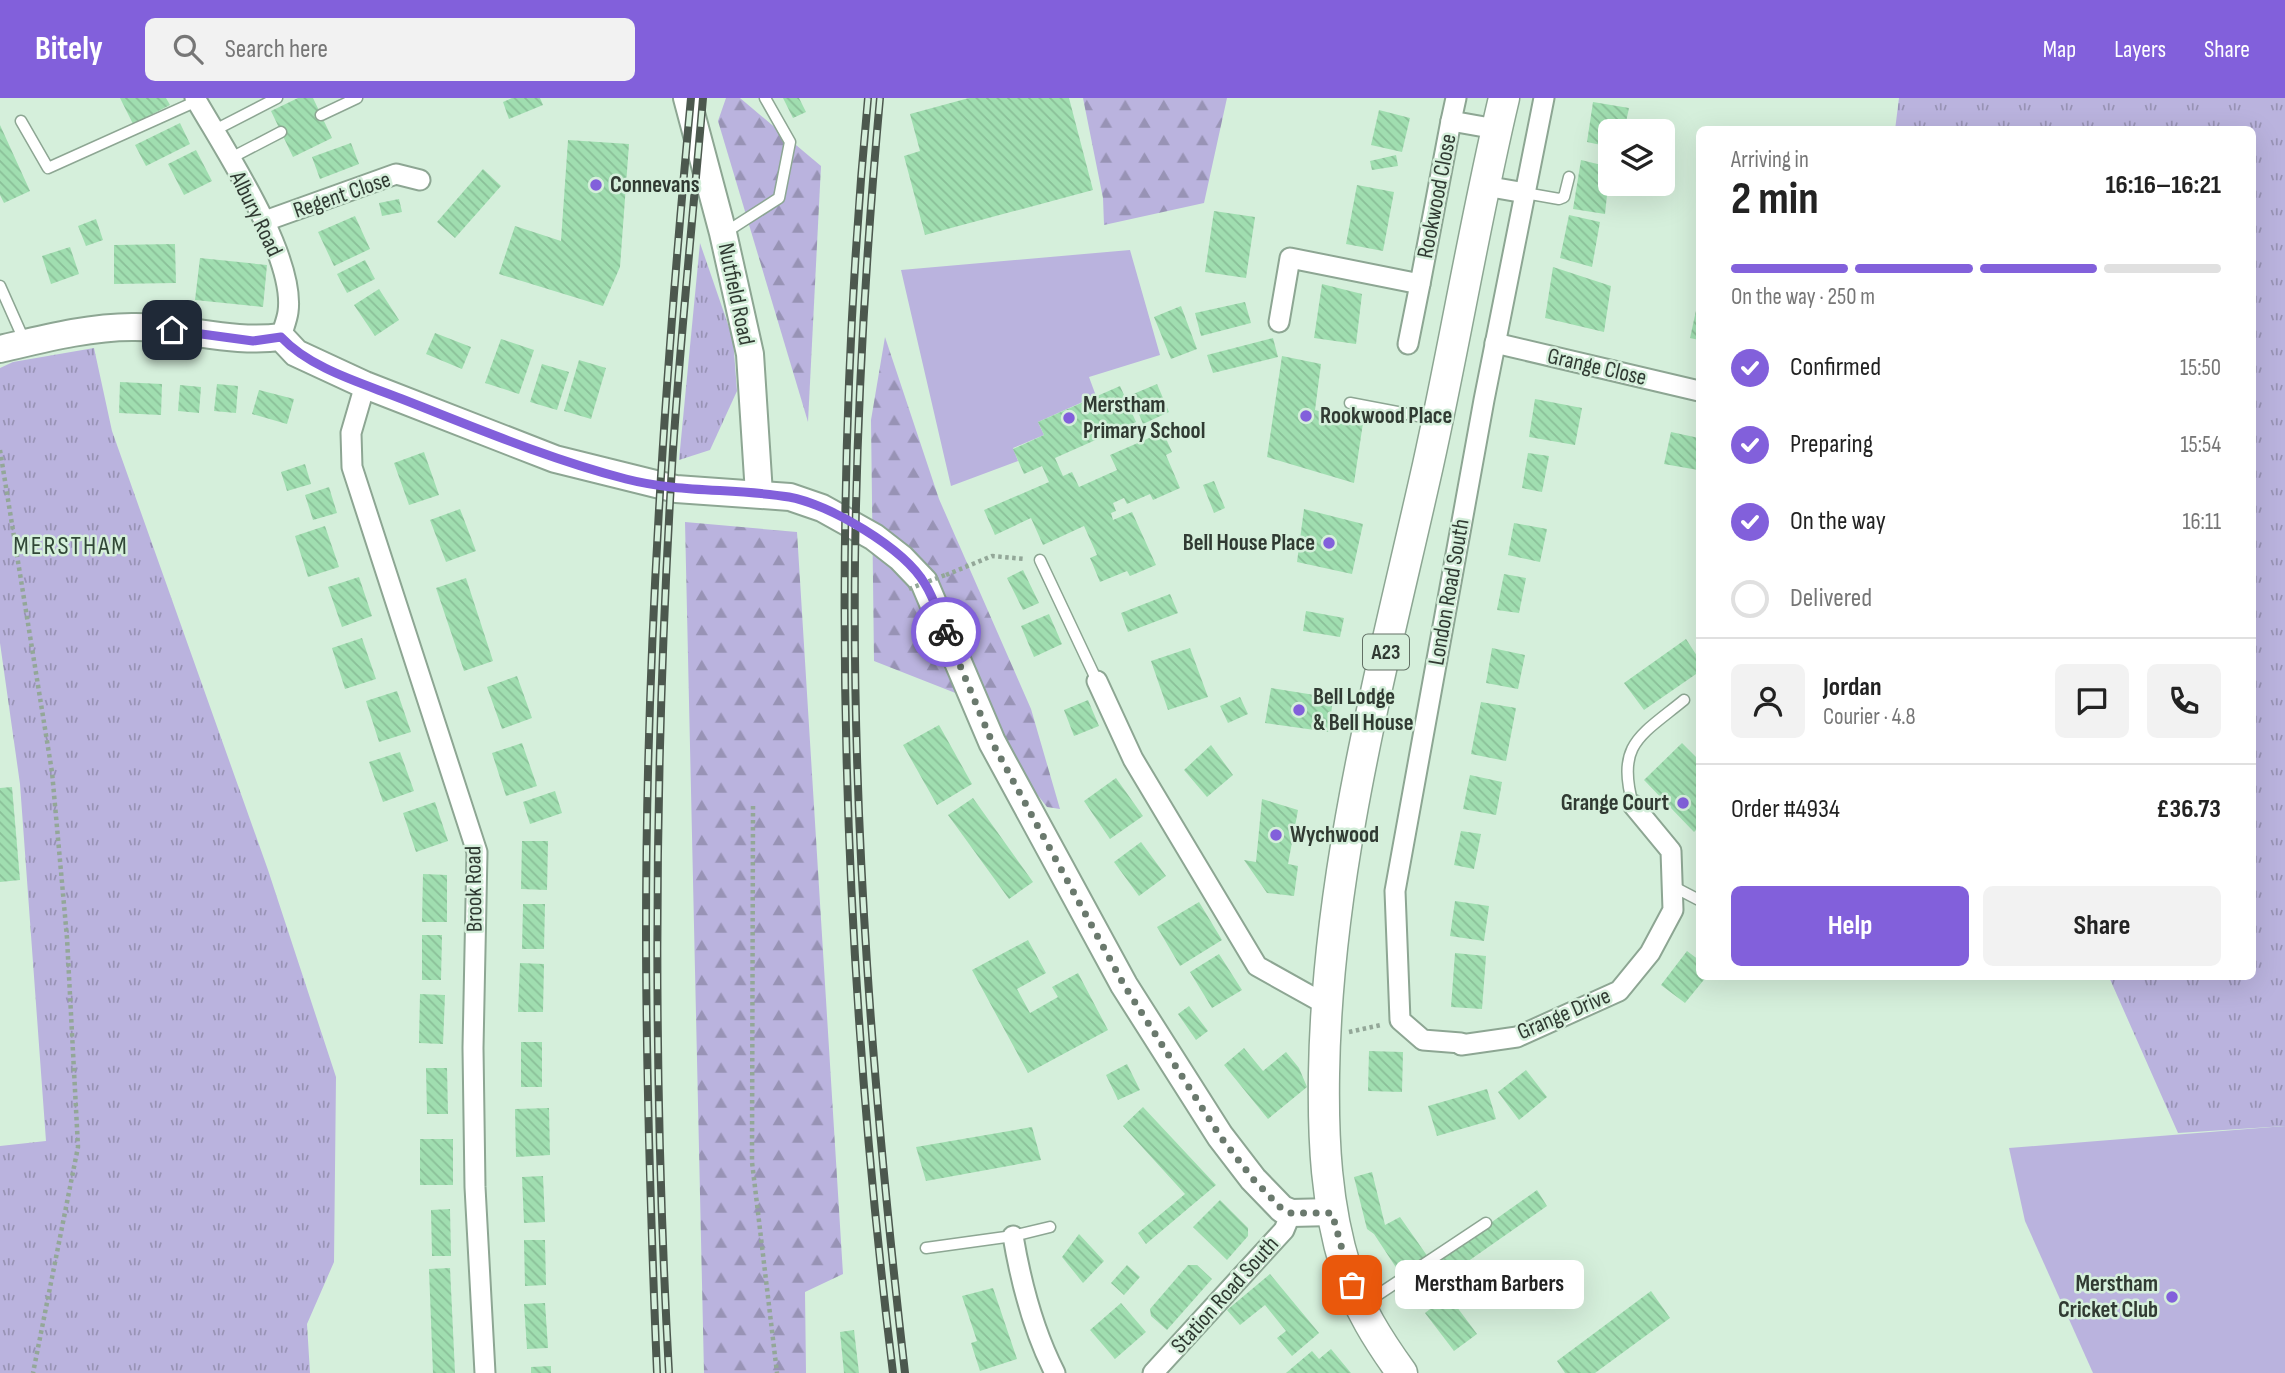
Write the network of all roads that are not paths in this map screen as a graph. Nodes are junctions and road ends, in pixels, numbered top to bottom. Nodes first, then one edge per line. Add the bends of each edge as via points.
1 (277, 98) edge
2 (357, 98) edge
3 (687, 98) edge
4 (765, 98) edge
5 (1457, 98) edge
6 (1504, 98) edge
7 (1544, 98) edge
8 (196, 100) edge
9 (321, 115) dead end
10 (21, 121) dead end
11 (1451, 121) junction
12 (1496, 129) junction
13 (213, 131) junction
14 (281, 132) dead end
15 (228, 159) junction
16 (1569, 177) dead end
17 (421, 180) dead end
18 (1485, 186) junction
19 (1525, 193) junction
20 (265, 221) junction
21 (723, 233) junction
22 (1419, 284) junction
23 (0, 286) edge
24 (1279, 322) dead end
25 (281, 337) junction
26 (1495, 343) junction
27 (1408, 344) dead end
28 (13, 346) edge
29 (365, 385) junction
30 (1696, 390) edge
31 (1350, 403) dead end
32 (1438, 420) junction
33 (759, 494) junction
34 (1040, 560) road end
35 (1097, 681) joint
36 (1684, 700) dead end
37 (1633, 805) joint
38 (1672, 886) junction
39 (1696, 898) edge
40 (1325, 1004) junction
41 (1461, 1044) joint
42 (1291, 1213) junction
43 (1332, 1213) junction
44 (1486, 1223) dead end
45 (1050, 1227) dead end
46 (1013, 1236) junction
47 (926, 1248) dead end
48 (1361, 1306) junction
49 (485, 1373) edge
50 (1055, 1373) edge
51 (1153, 1373) edge
52 (1402, 1373) edge

1 - 13 lane
2 - 9 lane
3 - 21 street, Nutfield Road
4 - 21 lane via 790,142 779,198
5 - 11 street
6 - 12 main road, London Road South / A23
7 - 19 street, London Road South
8 - 10 lane via 48,168
8 - 13 street, Albury Road
11 - 12 street
11 - 22 street, Rookwood Close
12 - 18 main road, London Road South / A23
13 - 15 street, Albury Road
14 - 15 lane
15 - 20 street, Albury Road
16 - 19 lane via 1559,200
17 - 20 street, Regent Close via 396,174
18 - 19 street
18 - 32 main road, London Road South / A23
19 - 26 street, London Road South
20 - 25 street, Albury Road via 286,277 289,310
21 - 33 street, Nutfield Road via 750,354
22 - 24 street, Rookwood Close via 1290,258
22 - 27 street
23 - 28 lane
25 - 28 street via 253,341 132,327
25 - 29 street via 296,353
26 - 30 street, Grange Close
26 - 41 street, London Road South via 1395,891 1400,1020 1423,1040
29 - 33 street via 555,459 676,489
29 - 49 street, Brook Road via 351,433 352,467 477,852 474,1145
31 - 32 lane
32 - 40 main road, London Road South / A23 via 1345,850
33 - 42 street via 822,508 874,537 924,582 992,742 1124,985 1220,1136 1273,1202
34 - 35 lane
35 - 40 street via 1133,759 1258,966
36 - 37 lane via 1638,738 1629,752 1625,769
37 - 38 street, Grange Drive via 1671,851
38 - 39 lane
38 - 41 street, Grange Drive via 1673,910 1650,953 1619,991 1517,1037
40 - 43 main road, London Road South / A23 via 1323,1144
42 - 43 street
42 - 51 street, Station Road South via 1284,1230
43 - 48 main road, A23 via 1346,1270
44 - 48 lane
45 - 46 lane
46 - 47 lane
46 - 50 street via 1020,1278
48 - 52 main road, A23

